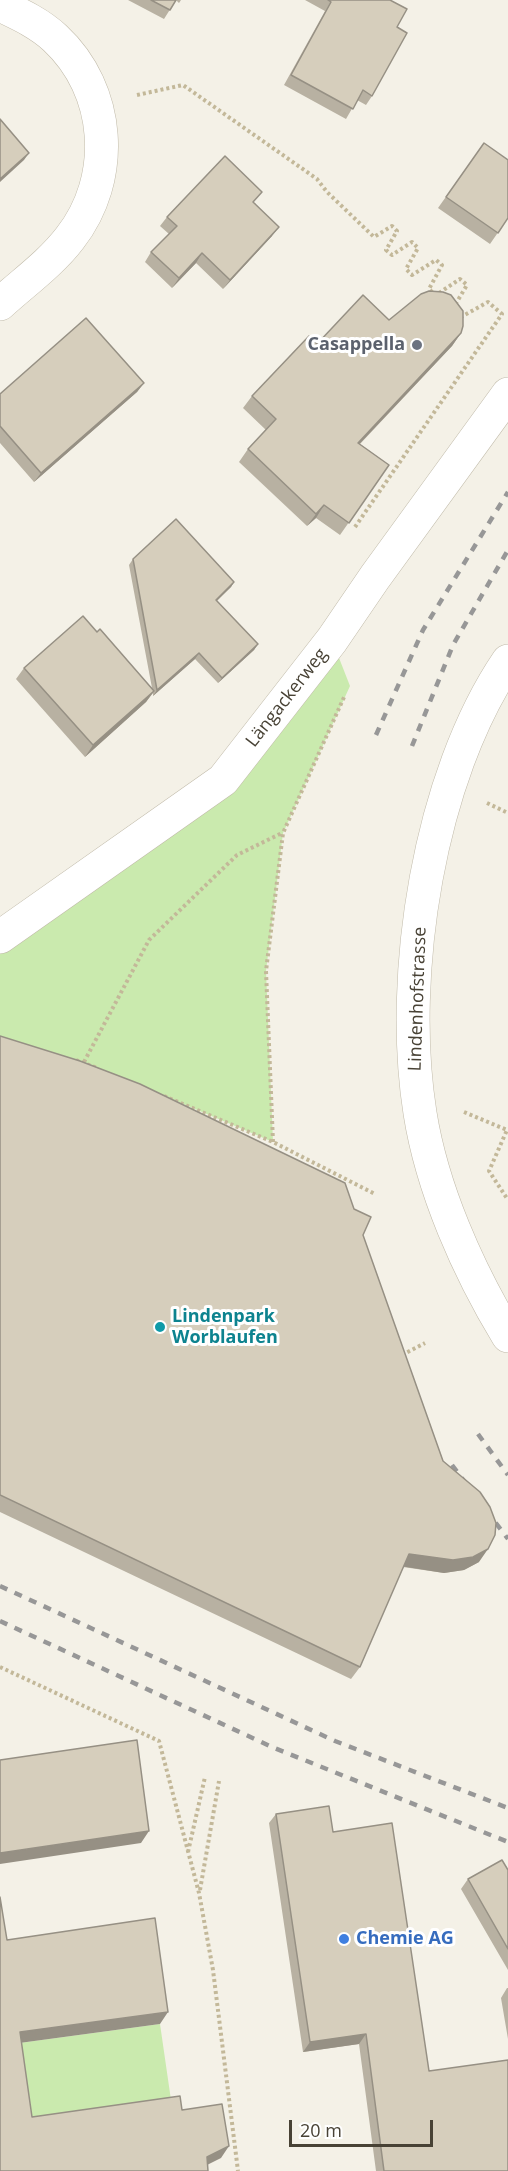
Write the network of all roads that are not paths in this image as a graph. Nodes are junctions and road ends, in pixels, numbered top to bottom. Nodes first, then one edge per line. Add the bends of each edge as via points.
1 (0, 5) edge
2 (0, 304) edge
3 (508, 394) edge
4 (508, 661) edge
5 (0, 937) edge
6 (508, 1336) edge

1 - 2 street via 40,27 66,50 88,86 102,130 99,178 92,201 70,239
3 - 5 street, Längackerweg via 332,640 223,780
4 - 6 street, Lindenhofstrasse via 465,743 449,785 431,855 416,969 414,1038 420,1114 435,1176 474,1273

